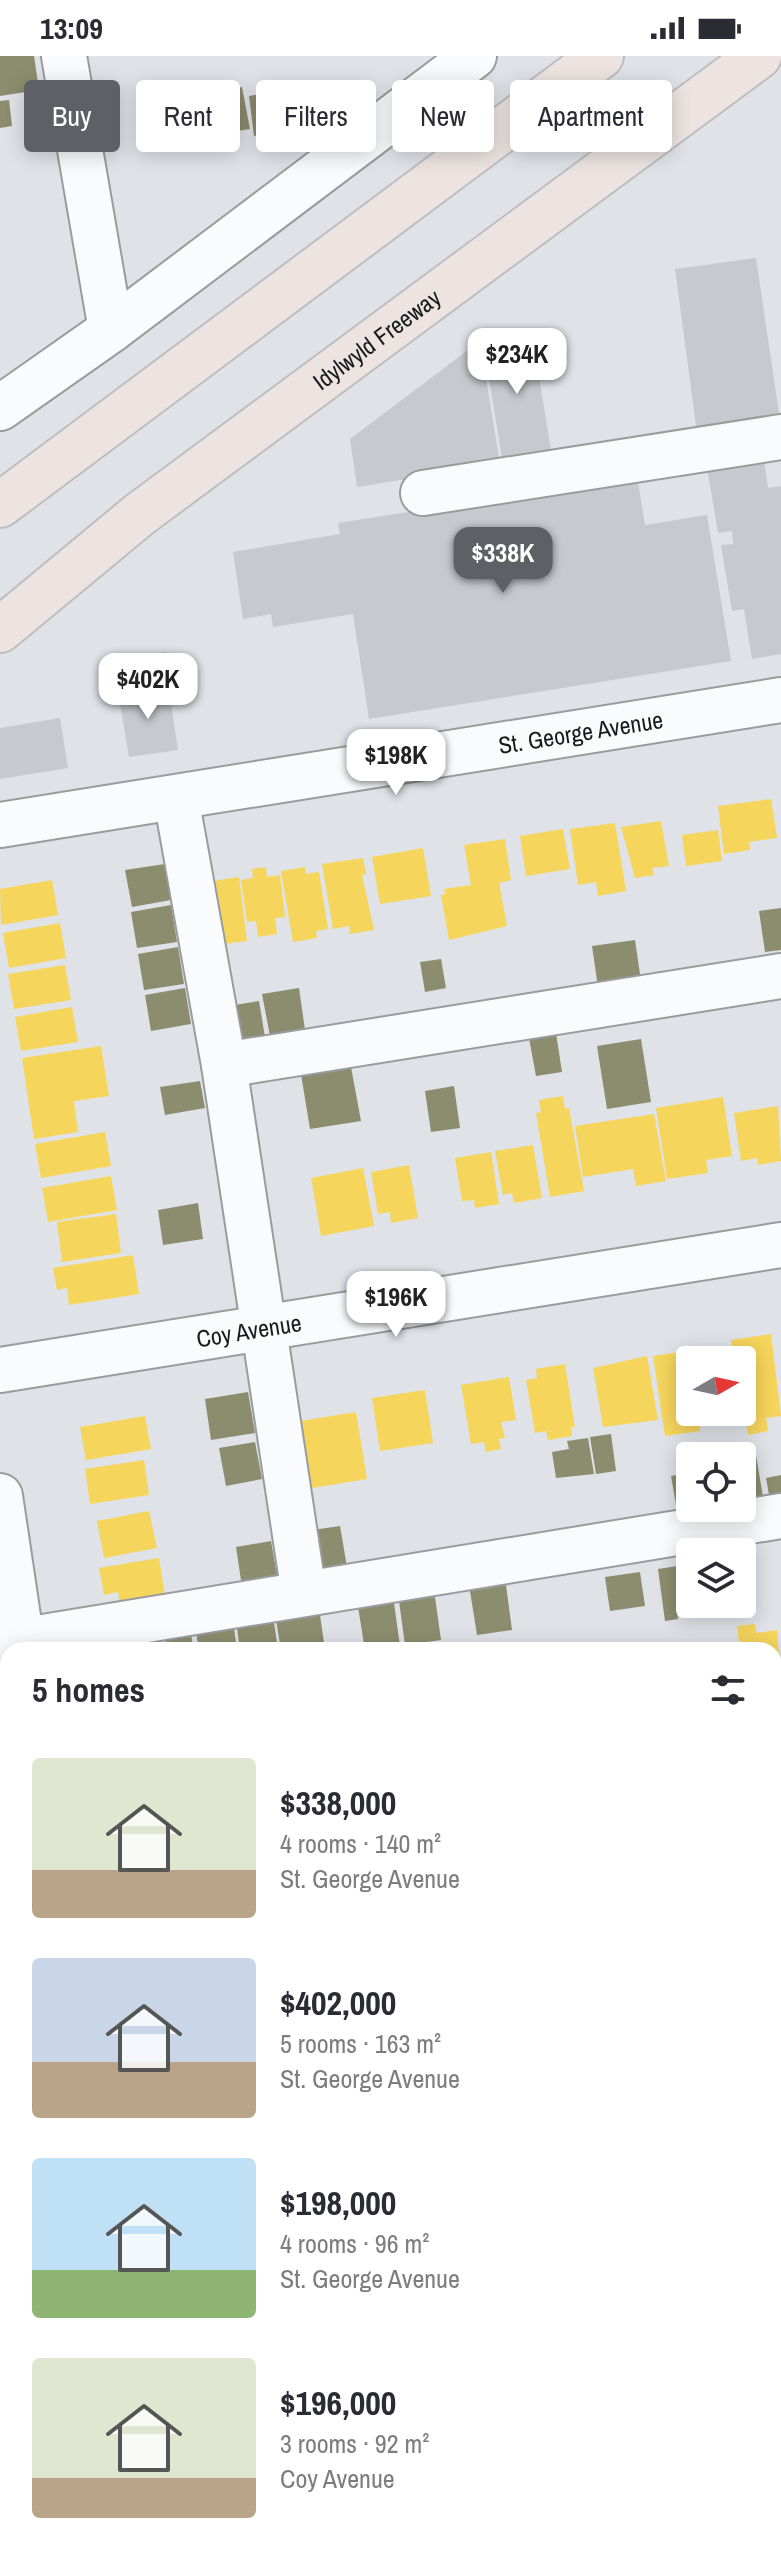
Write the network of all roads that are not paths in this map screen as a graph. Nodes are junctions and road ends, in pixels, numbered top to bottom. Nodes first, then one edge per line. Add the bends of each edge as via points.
1 (64, 56) edge
2 (474, 56) edge
3 (601, 56) edge
4 (759, 56) edge
5 (111, 330) junction
6 (0, 408) edge
7 (781, 437) edge
8 (423, 493) dead end
9 (0, 505) edge
10 (0, 630) edge
11 (781, 700) edge
12 (176, 798) junction
13 (0, 825) edge
14 (781, 976) edge
15 (224, 1065) junction
16 (781, 1245) edge
17 (266, 1325) junction
18 (0, 1370) edge
19 (0, 1496) edge
20 (781, 1516) edge
21 (304, 1594) junction
22 (15, 1642) edge
23 (32, 1642) edge

1 - 5 street
2 - 5 street
3 - 9 highway
4 - 10 highway, Idylwyld Freeway via 140,514
5 - 6 street
7 - 8 street
11 - 12 street, St. George Avenue
12 - 13 street, St. George Avenue
12 - 15 street
14 - 15 street
15 - 17 street
16 - 17 street, Coy Avenue
17 - 18 street, Coy Avenue
17 - 21 street
19 - 22 street
20 - 21 street
21 - 23 street

